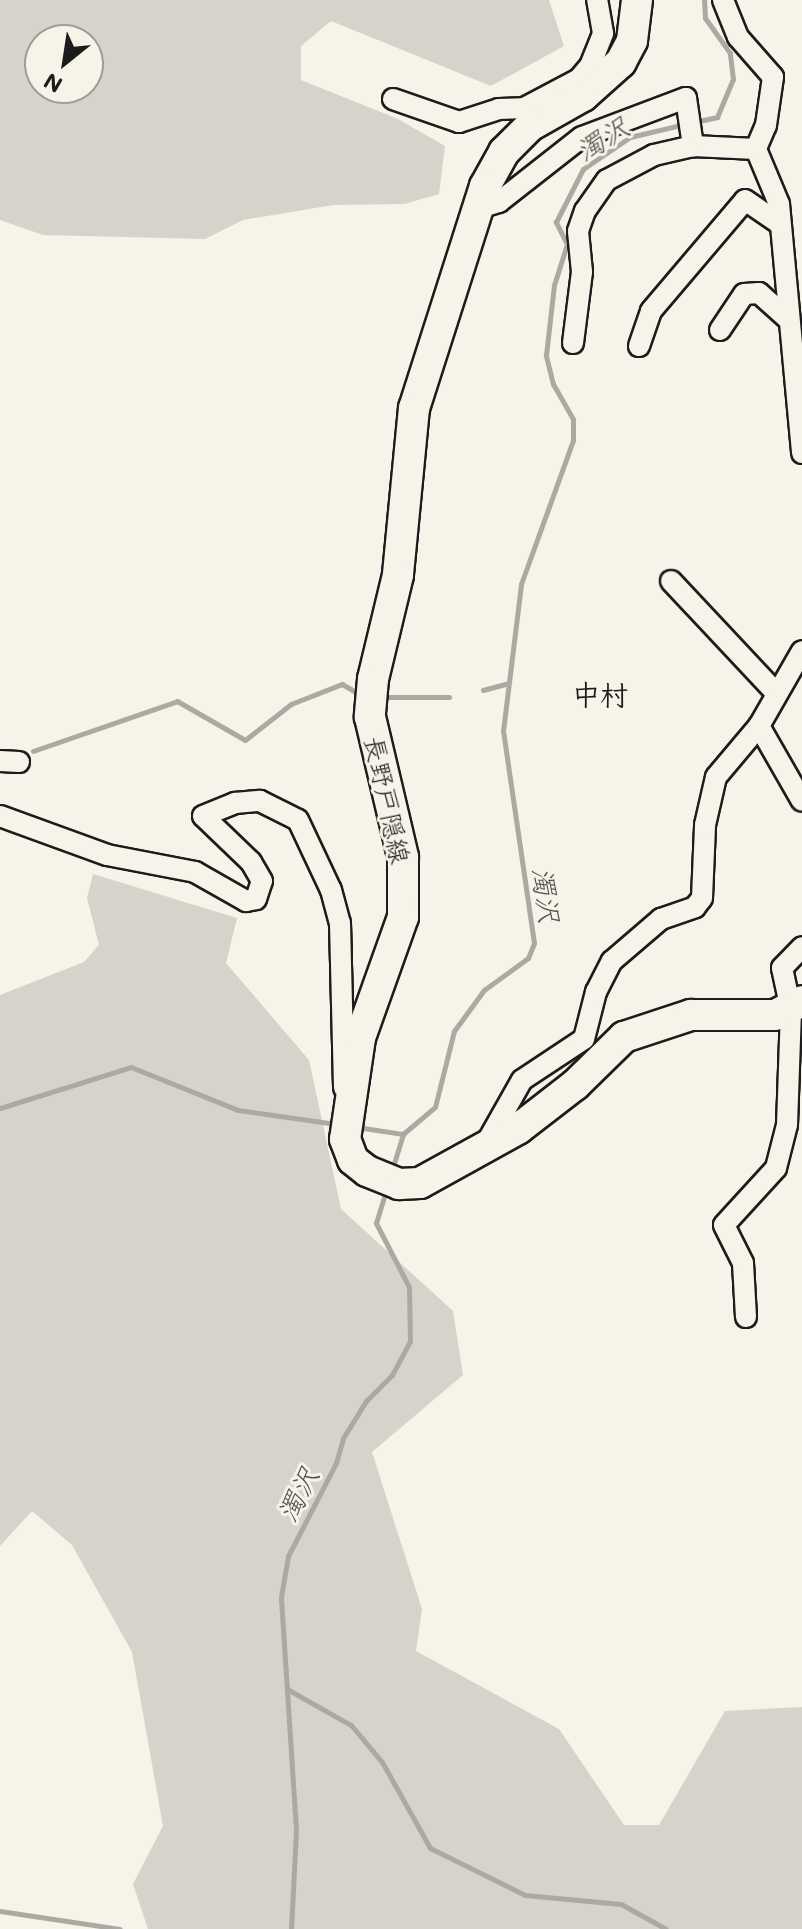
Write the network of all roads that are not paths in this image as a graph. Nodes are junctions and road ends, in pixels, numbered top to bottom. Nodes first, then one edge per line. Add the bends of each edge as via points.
1 (597, 0) edge
2 (637, 0) edge
3 (723, 0) edge
4 (393, 99) dead end
5 (527, 117) junction
6 (692, 140) junction
7 (756, 149) junction
8 (476, 209) junction
9 (780, 224) junction
10 (787, 318) junction
11 (720, 330) dead end
12 (573, 343) dead end
13 (639, 346) dead end
14 (802, 453) edge
15 (671, 581) dead end
16 (802, 651) edge
17 (776, 693) junction
18 (759, 726) junction
19 (802, 801) edge
20 (0, 816) edge
21 (802, 947) edge
22 (797, 1005) edge
23 (347, 1111) junction
24 (487, 1142) junction
25 (746, 1317) dead end

1 - 5 street via 603,33 590,66
2 - 5 main road, 長野戸隠線 via 632,41 621,62 583,96
3 - 7 street via 738,37 773,77 766,125
4 - 5 street via 459,122 499,109
5 - 8 main road, 長野戸隠線
6 - 7 street
6 - 8 street via 686,98 593,132 499,202
6 - 12 street via 607,180 585,211 578,231 582,272
7 - 9 street via 779,204
8 - 23 main road, 長野戸隠線 via 414,408 394,604 373,679 370,717 403,857 403,917 360,1038
9 - 10 street
9 - 13 street via 745,200 651,311
10 - 11 street via 759,293 744,294
10 - 14 street
15 - 17 street
16 - 17 street
17 - 18 street
18 - 19 street
18 - 24 street via 716,777 705,825 702,898 695,907 661,919 612,961 596,992 584,1039 522,1080
20 - 23 street via 107,855 195,872 246,901 256,899 262,881 251,862 203,816 235,803 260,801 298,820 331,890 340,923 339,1021
21 - 22 street via 782,968
22 - 24 main road, 長野戸隠線 via 775,1015 691,1015 651,1025 624,1037 575,1085 518,1129
22 - 25 street via 787,1125 776,1168 724,1225 743,1263
23 - 24 main road, 長野戸隠線 via 345,1139 353,1160 399,1184 420,1183

